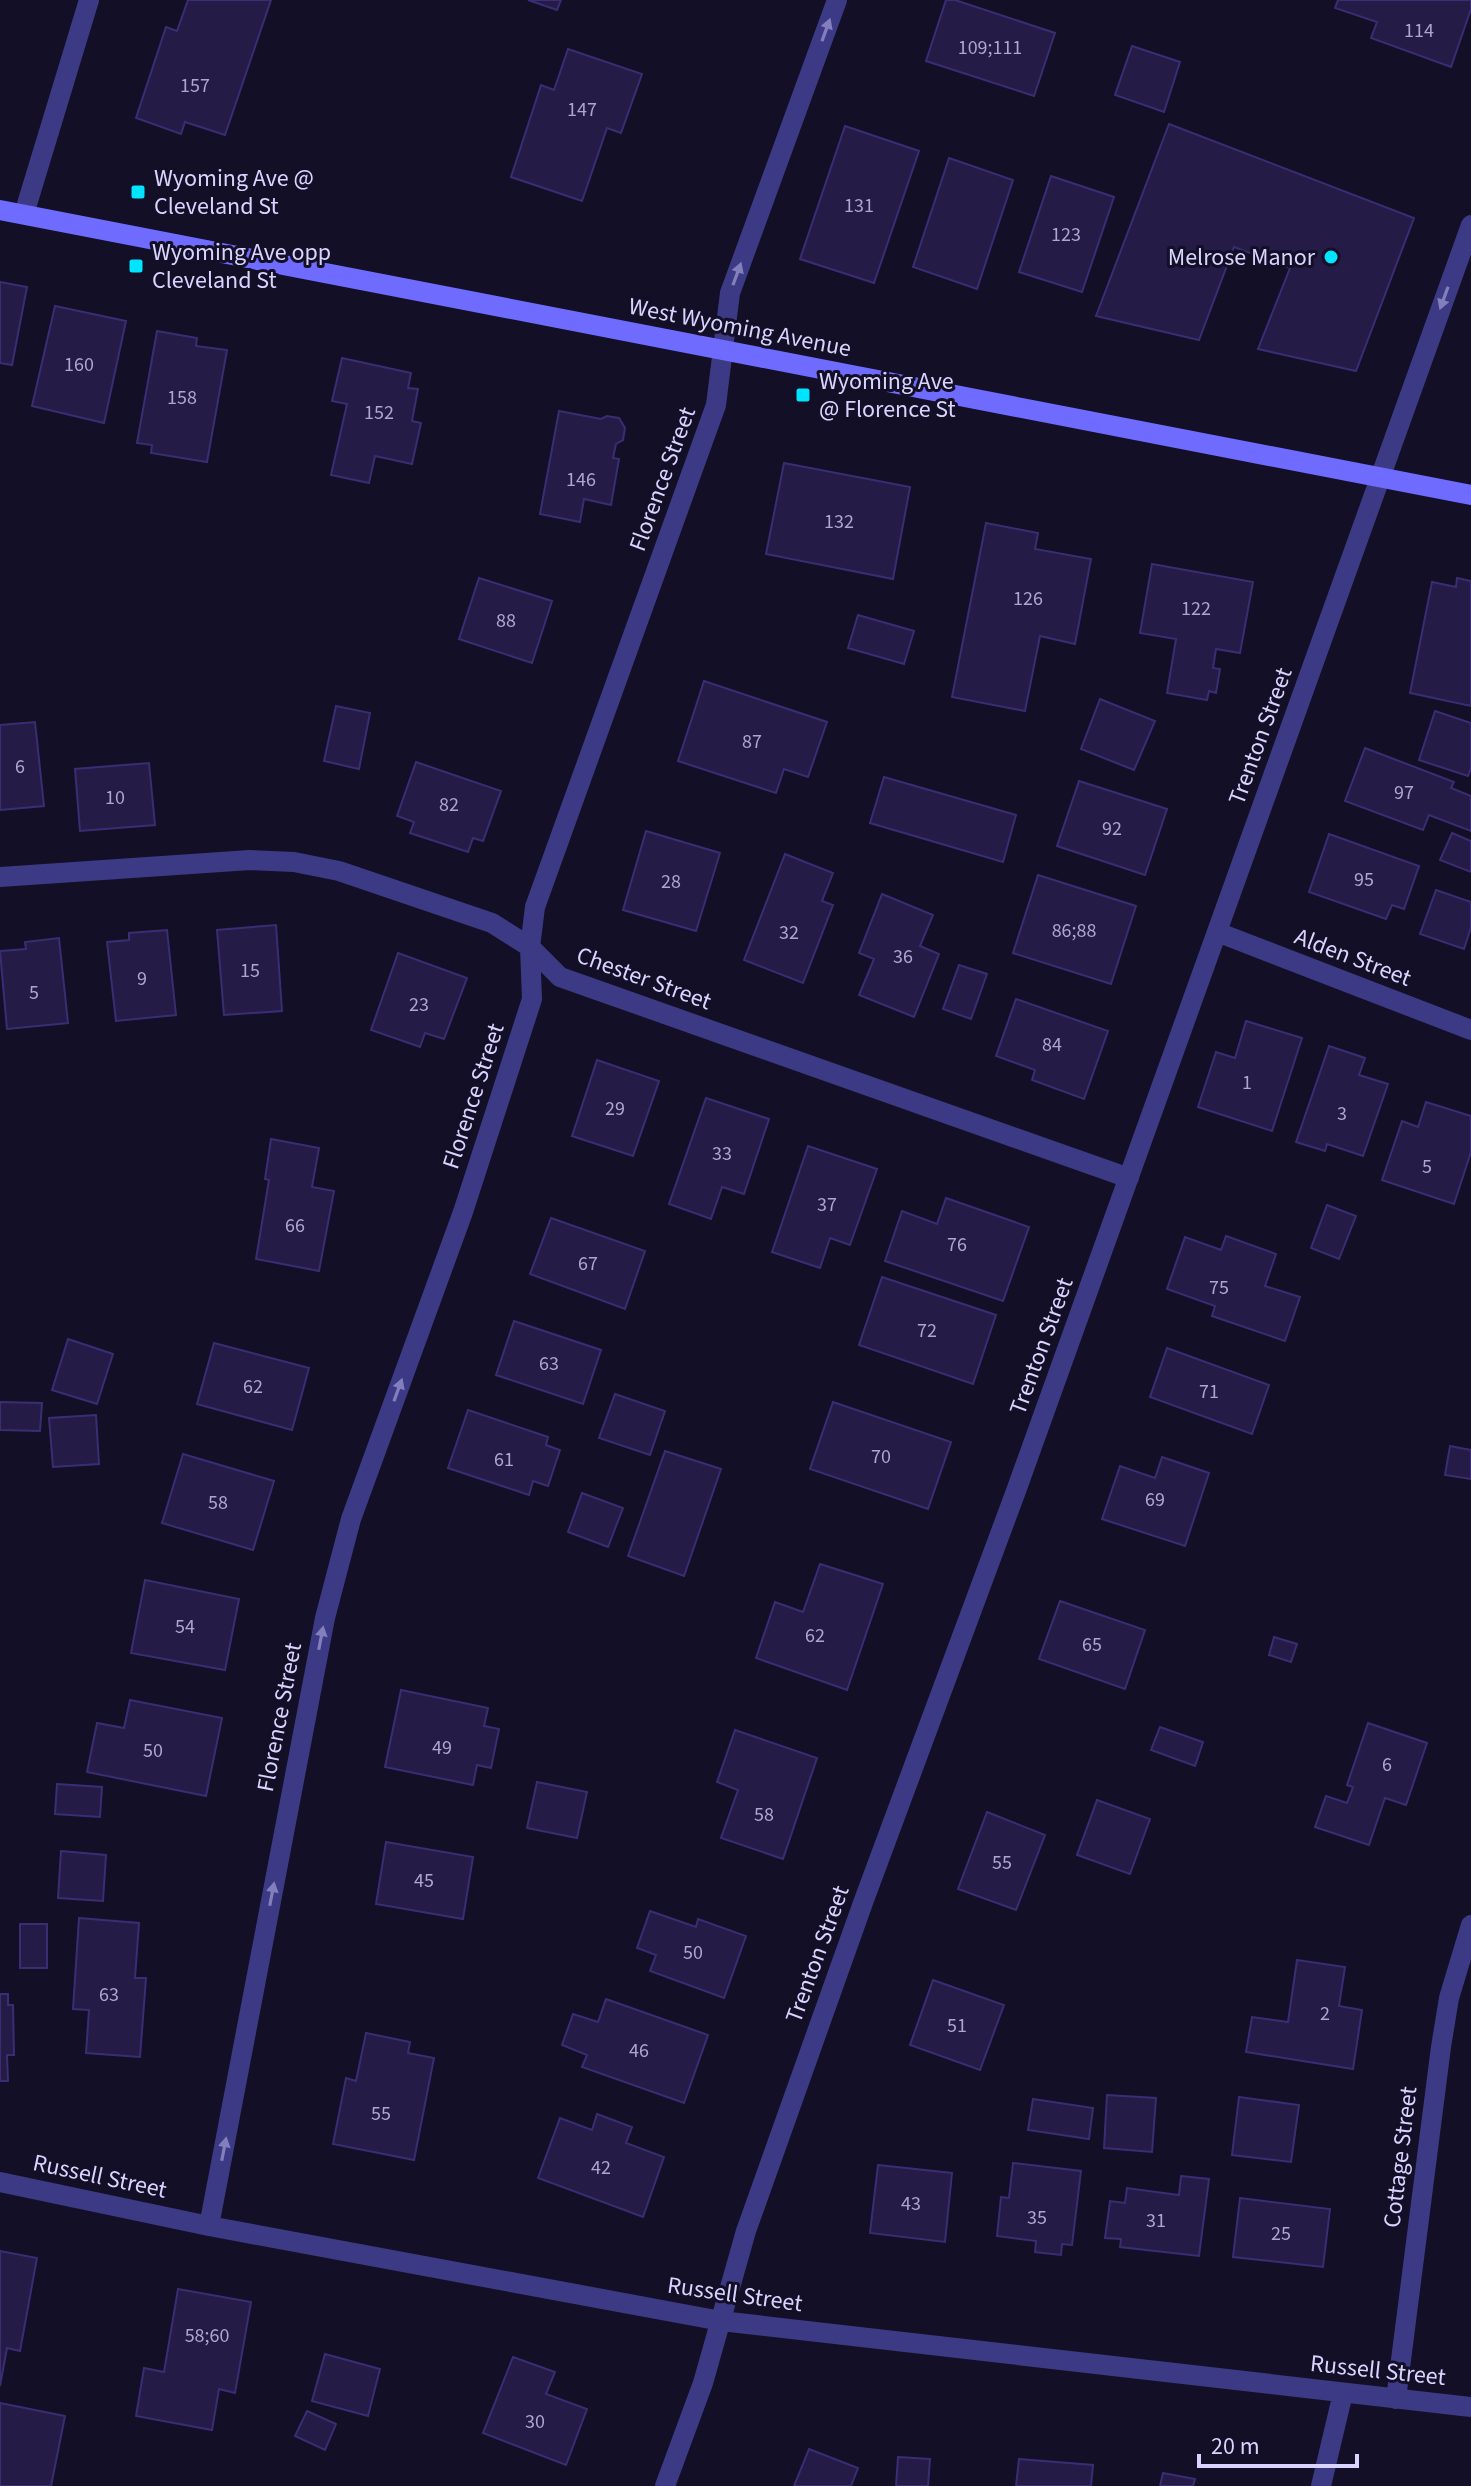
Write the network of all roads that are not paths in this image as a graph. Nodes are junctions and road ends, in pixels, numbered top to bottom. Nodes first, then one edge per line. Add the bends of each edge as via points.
1 (89, 0) edge
2 (837, 0) edge
3 (0, 210) edge
4 (24, 214) junction
5 (1471, 225) edge
6 (724, 350) junction
7 (1380, 477) junction
8 (1471, 495) edge
9 (0, 877) edge
10 (1217, 932) junction
11 (530, 947) junction
12 (1471, 1030) edge
13 (1129, 1178) junction
14 (1471, 1925) edge
15 (0, 2182) edge
16 (209, 2226) junction
17 (721, 2321) junction
18 (1343, 2393) junction
19 (1396, 2399) junction
20 (1471, 2407) edge
21 (665, 2486) edge
22 (1321, 2486) edge

1 - 4 street
6 -> 2 street, Florence Street via 730,293
3 - 4 main road, West Wyoming Avenue
4 - 6 main road, West Wyoming Avenue
5 -> 7 street, Trenton Street
6 - 7 main road, West Wyoming Avenue
6 - 11 street, Florence Street via 716,405 535,907
7 - 8 main road, West Wyoming Avenue
7 - 10 street, Trenton Street
9 - 11 street, Chester Street via 250,860 294,862 339,871 492,923
10 - 12 street, Alden Street
10 - 13 street, Trenton Street
11 - 13 street, Chester Street via 560,977
16 -> 11 street, Florence Street via 330,1592 532,999
13 - 17 street, Trenton Street via 859,1914 746,2231
14 - 19 street, Cottage Street via 1441,2047
15 - 16 street, Russell Street
16 - 17 street, Russell Street
17 - 18 street, Russell Street
17 - 21 street, Trenton Street
18 - 19 street, Russell Street
18 - 22 street
19 - 20 street, Russell Street

